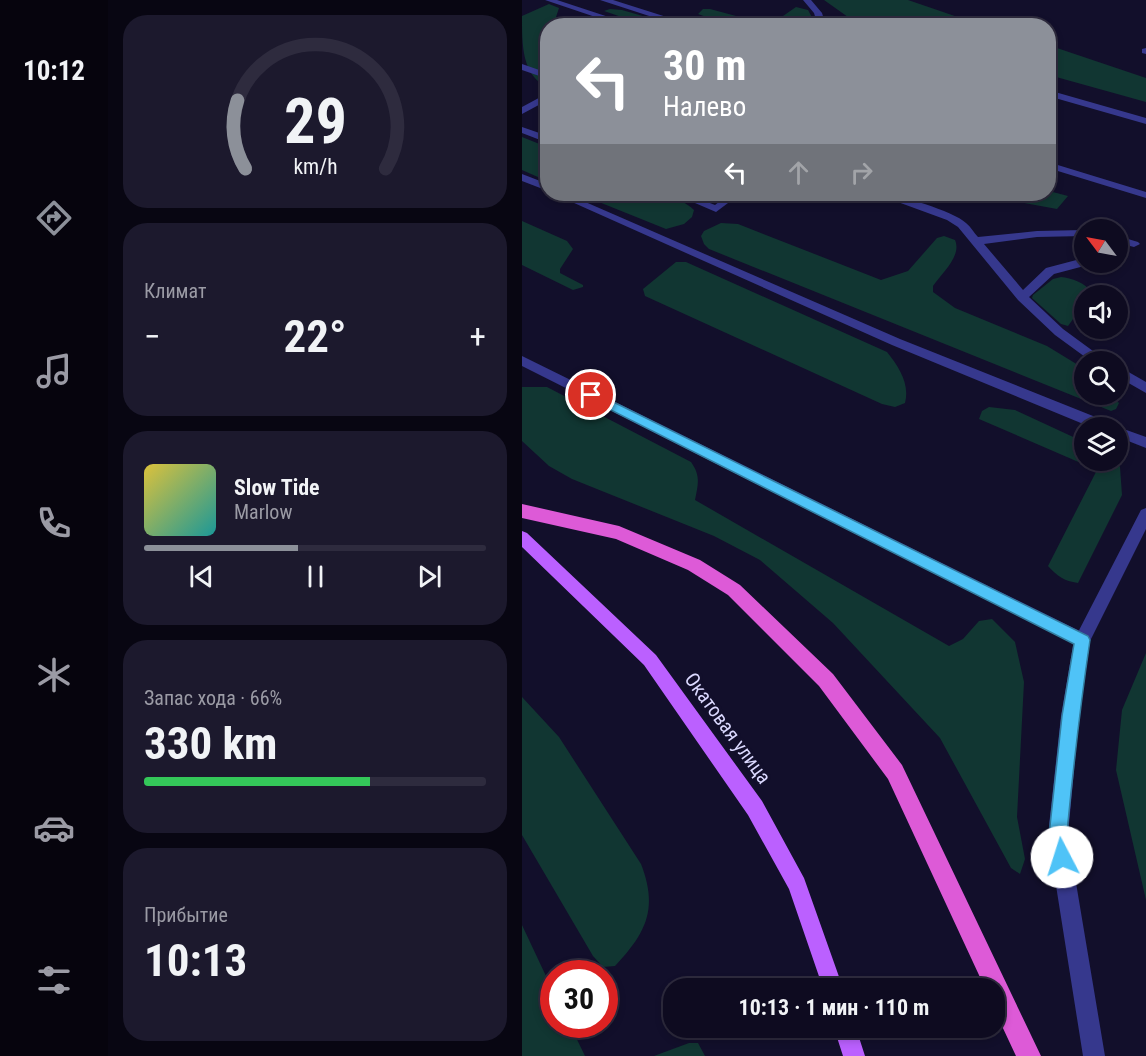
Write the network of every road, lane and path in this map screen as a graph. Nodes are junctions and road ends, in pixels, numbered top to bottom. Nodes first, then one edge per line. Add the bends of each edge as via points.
1 (549, 0) edge
2 (584, 0) edge
3 (604, 0) edge
4 (807, 0) edge
5 (571, 7) junction
6 (606, 18) edge
7 (664, 18) edge
8 (820, 18) edge
9 (522, 67) edge
10 (540, 73) edge
11 (1056, 95) edge
12 (540, 101) edge
13 (522, 111) edge
14 (1146, 121) edge
15 (522, 130) edge
16 (540, 137) edge
17 (1056, 167) edge
18 (522, 177) edge
19 (540, 185) edge
20 (1146, 195) edge
21 (575, 201) edge
22 (696, 201) edge
23 (726, 201) edge
24 (901, 201) edge
25 (1074, 233) edge
26 (977, 241) junction
27 (1128, 242) edge
28 (1134, 244) dead end
29 (1074, 265) edge
30 (1022, 297) junction
31 (1086, 351) edge
32 (522, 361) edge
33 (1128, 377) edge
34 (1146, 388) edge
35 (1081, 417) edge
36 (1128, 436) edge
37 (1146, 443) edge
38 (522, 510) edge
39 (1146, 514) edge
40 (522, 537) edge
41 (1082, 640) junction
42 (829, 978) edge
43 (848, 1038) edge
44 (854, 1056) edge
45 (1029, 1056) edge
46 (1094, 1056) edge

1 - 5 street
2 - 5 street
3 - 7 street
4 - 8 street
5 - 6 street
9 - 10 street
11 - 14 street
12 - 13 street
15 - 16 street
17 - 20 street
18 - 19 street
21 - 35 street via 896,342
22 - 23 street via 716,209
24 - 26 street via 951,218
25 - 26 street
26 - 30 street
27 - 28 street
29 - 30 street via 1050,271
30 - 31 street via 1059,333
32 - 41 street
33 - 34 street
36 - 37 street
38 - 45 highway via 619,533 694,565 734,590 826,680 895,772
39 - 41 street
40 - 42 main road, Окатовая улица via 650,660 755,808 797,885
41 - 46 street via 1058,835
43 - 44 main road

